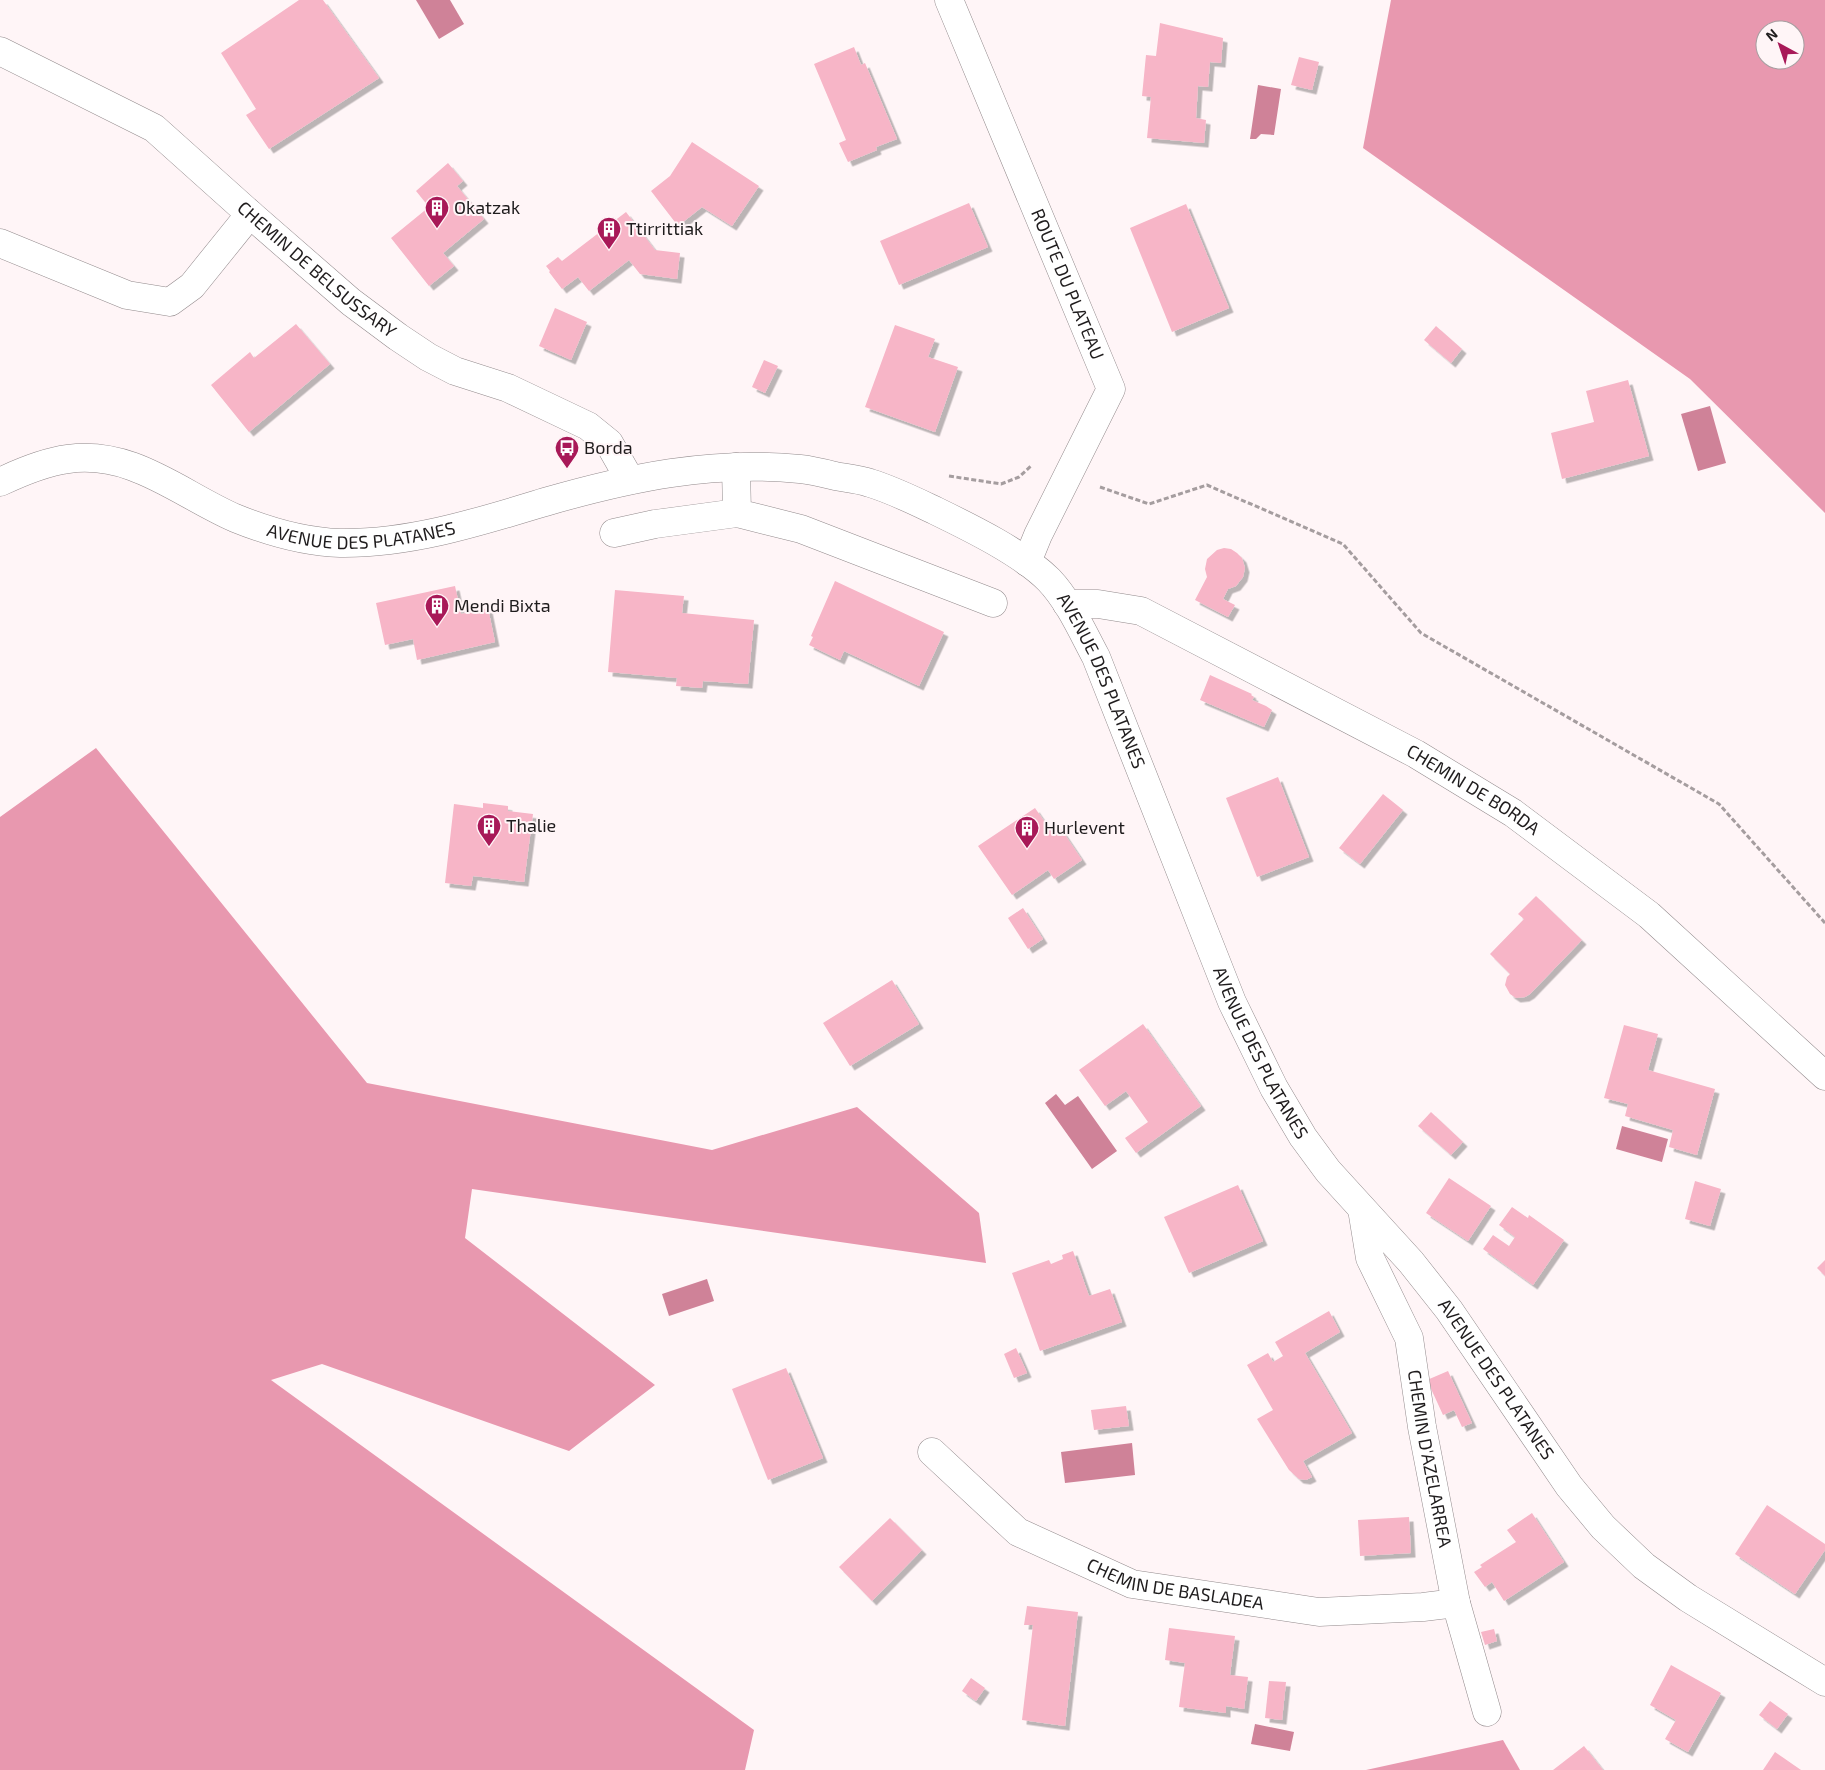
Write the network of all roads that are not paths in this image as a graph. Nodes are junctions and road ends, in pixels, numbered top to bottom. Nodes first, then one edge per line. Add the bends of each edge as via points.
1 (949, 0) edge
2 (0, 52) edge
3 (250, 214) junction
4 (0, 243) edge
5 (736, 467) junction
6 (630, 480) junction
7 (0, 482) edge
8 (737, 513) junction
9 (614, 533) dead end
10 (1028, 562) junction
11 (993, 603) dead end
12 (1067, 604) junction
13 (1825, 1076) edge
14 (1362, 1209) junction
15 (932, 1452) dead end
16 (1456, 1603) junction
17 (1825, 1682) edge
18 (1487, 1712) dead end

1 - 10 street, ROUTE DU PLATEAU via 1111,390 1038,535
2 - 3 street, CHEMIN DE BELSUSSARY via 154,128
3 - 4 street via 192,286 170,302 127,295
3 - 6 street, CHEMIN DE BELSUSSARY via 351,302 428,357 456,371 508,388 588,426 609,443
5 - 6 street, AVENUE DES PLATANES via 680,470
5 - 8 street
5 - 10 street, AVENUE DES PLATANES via 800,469 868,482 960,523
6 - 7 street, AVENUE DES PLATANES via 437,531 382,542 339,543 309,541 234,517 161,478 130,465 98,458 68,458 25,470
8 - 9 street
8 - 11 street via 801,529
10 - 12 street, AVENUE DES PLATANES via 1050,581
12 - 13 street, CHEMIN DE BORDA via 1098,604 1141,610 1416,754 1513,813 1649,915
12 - 14 street, AVENUE DES PLATANES via 1096,657 1240,1019 1274,1088 1303,1137
14 - 16 street, CHEMIN D'AZELARREA via 1370,1258 1409,1338 1422,1427
14 - 17 street, AVENUE DES PLATANES via 1411,1262 1449,1310 1569,1486 1602,1527 1644,1566 1688,1598
15 - 16 street, CHEMIN DE BASLADEA via 1018,1532 1132,1584 1319,1612
16 - 18 street, CHEMIN D'AZELARREA

